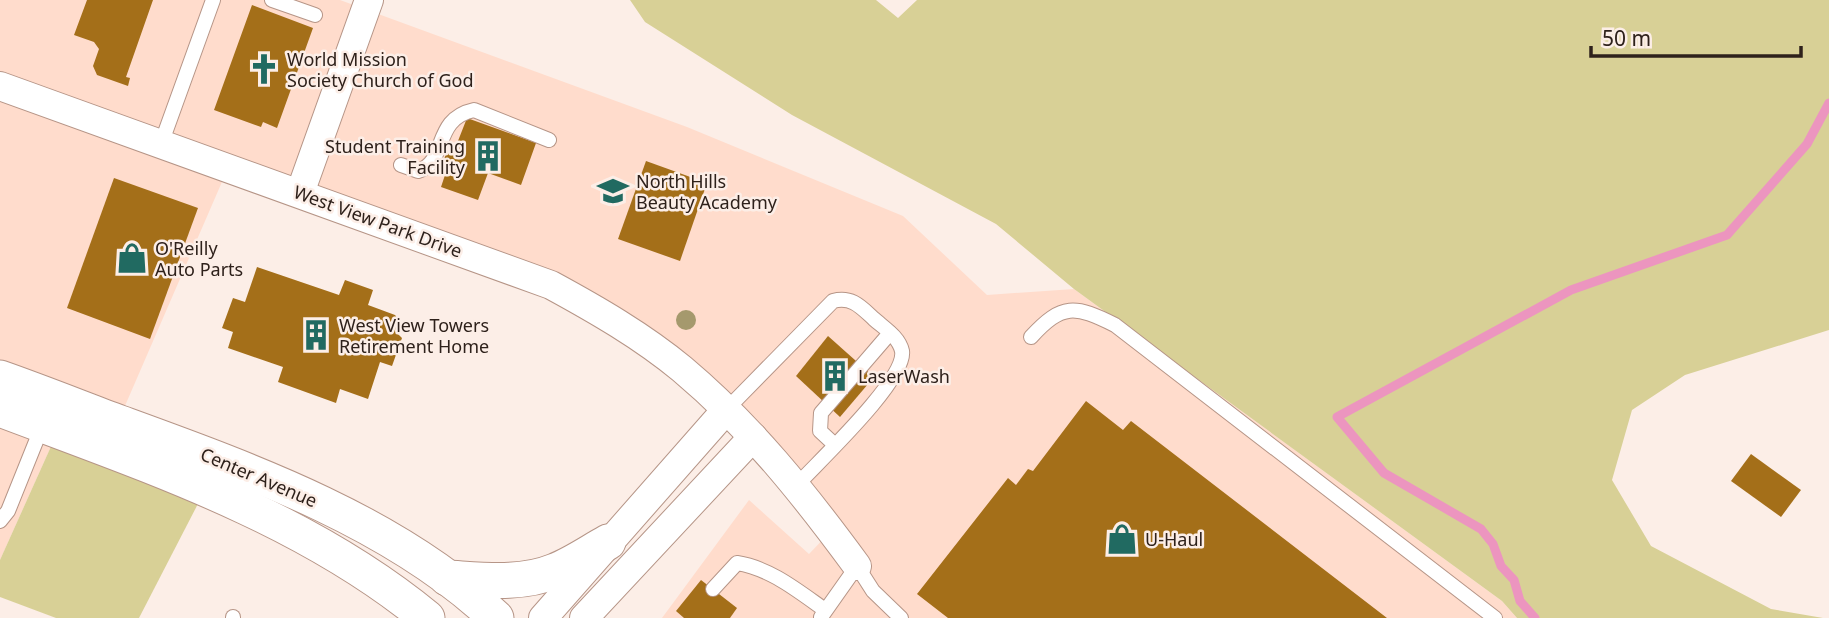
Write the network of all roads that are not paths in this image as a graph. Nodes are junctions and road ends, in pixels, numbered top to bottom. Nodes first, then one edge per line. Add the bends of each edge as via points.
1 (213, 0) edge
2 (272, 0) edge
3 (369, 0) edge
4 (315, 15) dead end
5 (1, 90) edge
6 (549, 140) dead end
7 (161, 144) junction
8 (401, 165) dead end
9 (300, 193) junction
10 (890, 333) junction
11 (1031, 337) dead end
12 (0, 378) edge
13 (0, 409) edge
14 (726, 410) junction
15 (48, 411) junction
16 (753, 437) junction
17 (835, 445) junction
18 (797, 485) junction
19 (0, 521) edge
20 (608, 542) junction
21 (857, 566) junction
22 (447, 578) junction
23 (713, 589) dead end
24 (823, 614) edge
25 (427, 618) edge
26 (496, 618) edge
27 (543, 618) edge
28 (584, 618) edge
29 (901, 618) edge
30 (1495, 618) edge

1 - 7 lane
2 - 4 lane
3 - 9 street
5 - 7 street, West View Park Drive
6 - 8 lane via 474,110 447,124 429,166 418,171
7 - 9 street, West View Park Drive
9 - 14 street, West View Park Drive via 551,285 618,323 682,370
10 - 14 lane via 855,302 833,301
10 - 17 lane via 902,353 900,368
10 - 17 lane via 821,413 820,430
11 - 30 lane via 1047,319 1065,309 1088,312 1115,326
12 - 15 street, Center Avenue
13 - 15 street, Center Avenue
14 - 16 street, West View Park Drive
14 - 20 street
15 - 19 lane
15 - 22 street, Center Avenue via 272,480 340,513
15 - 25 street, Center Avenue via 321,544
16 - 18 street, West View Park Drive
16 - 28 street
17 - 18 lane
18 - 21 street, West View Park Drive
20 - 22 street via 555,571 527,578
20 - 27 street
21 - 24 lane
21 - 29 lane via 873,591
22 - 26 street, Center Avenue
23 - 24 lane via 737,563 749,565 783,580

